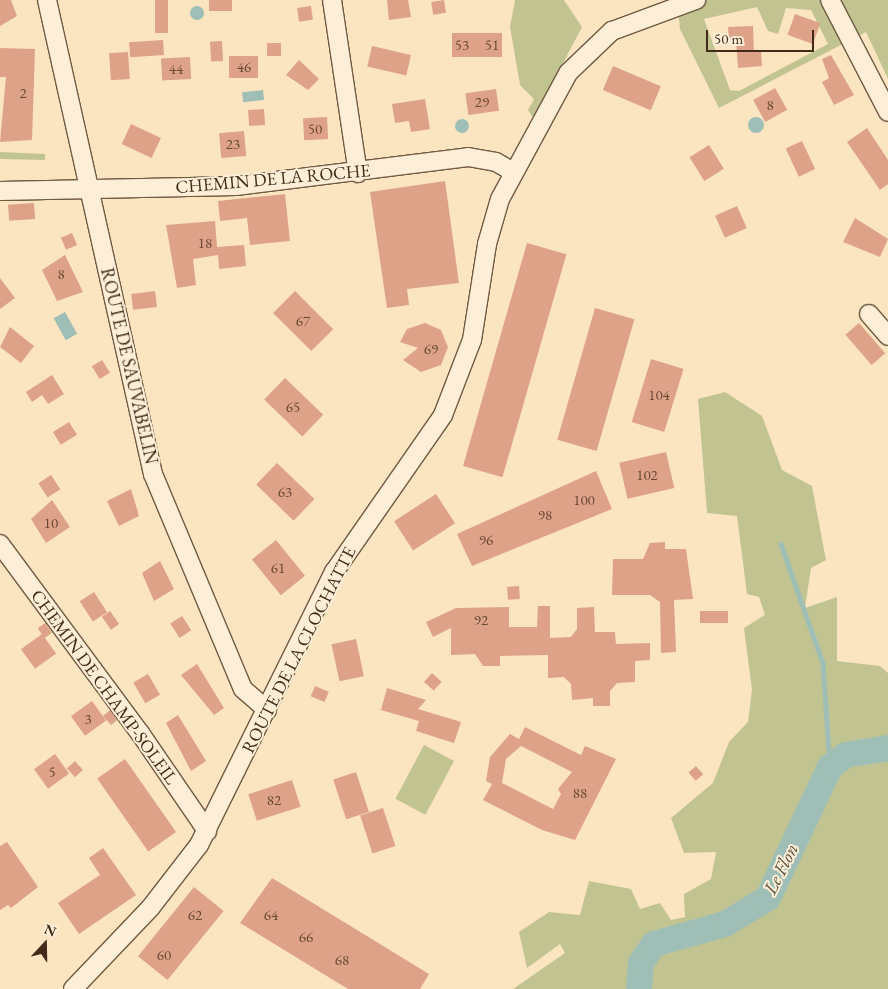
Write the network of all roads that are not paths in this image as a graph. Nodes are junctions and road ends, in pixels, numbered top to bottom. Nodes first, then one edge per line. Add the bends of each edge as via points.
1 (47, 0) edge
2 (332, 0) edge
3 (696, 0) edge
4 (830, 0) edge
5 (888, 112) edge
6 (513, 172) junction
7 (358, 173) junction
8 (90, 186) junction
9 (0, 191) edge
10 (869, 314) dead end
11 (888, 336) edge
12 (0, 544) edge
13 (267, 710) junction
14 (207, 831) junction
15 (73, 989) edge

1 - 8 street, ROUTE DE SAUVABELIN via 78,155
2 - 7 street
3 - 6 street, ROUTE DE LA CLOCHATTE via 640,17 612,31 584,54 568,73
4 - 5 street
6 - 7 street, CHEMIN DE LA ROCHE via 496,162 468,157
6 - 13 street, ROUTE DE LA CLOCHATTE via 491,227 472,340 452,396 334,572
7 - 8 street, CHEMIN DE LA ROCHE via 236,186
8 - 9 street, CHEMIN DE LA ROCHE
8 - 13 street, ROUTE DE SAUVABELIN via 153,474 236,674 245,691
10 - 11 street
12 - 14 street, CHEMIN DE CHAMP-SOLEIL via 140,733
13 - 14 street, ROUTE DE LA CLOCHATTE
14 - 15 street, ROUTE DE LA CLOCHATTE via 151,907

